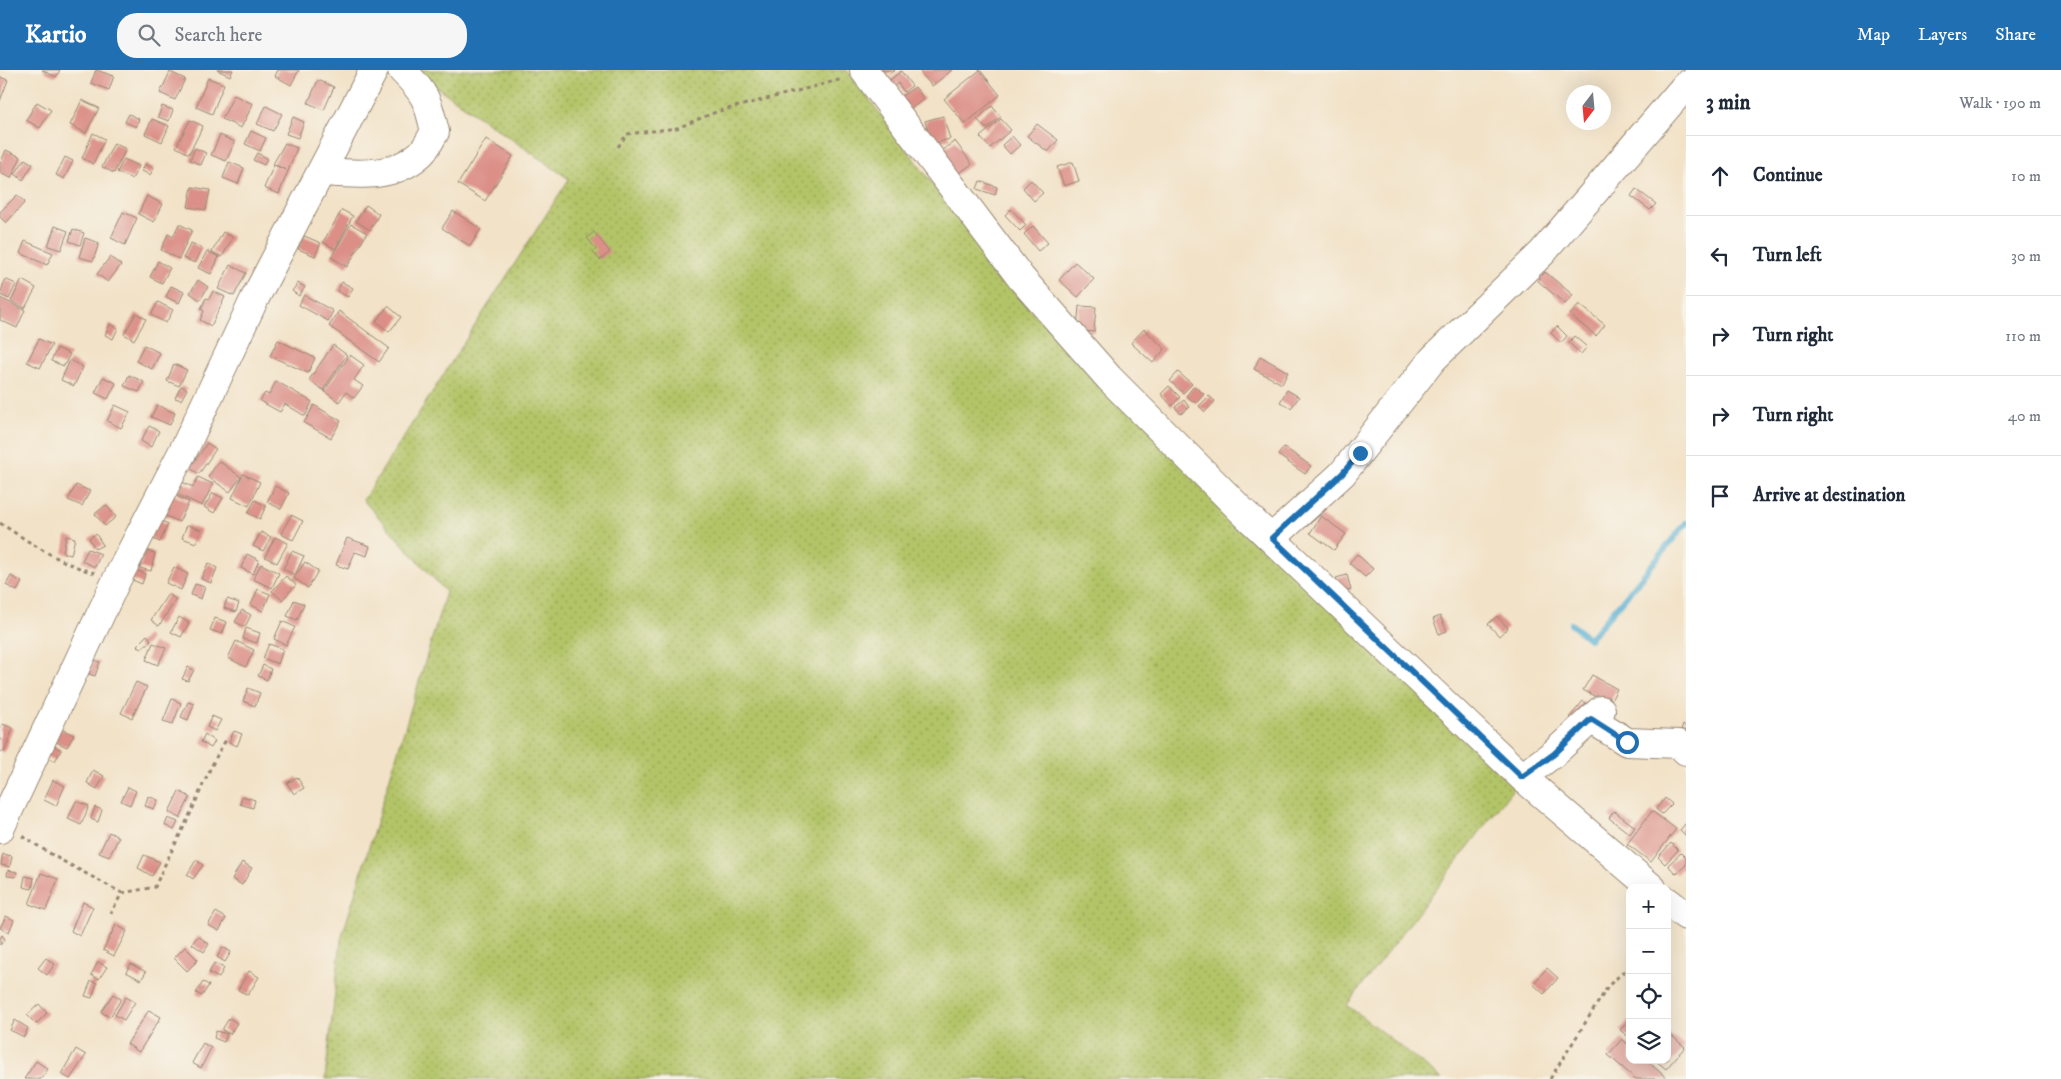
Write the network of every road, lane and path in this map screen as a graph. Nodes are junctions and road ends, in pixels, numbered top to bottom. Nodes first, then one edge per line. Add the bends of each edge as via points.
1 (374, 70) edge
2 (402, 70) edge
3 (866, 71) edge
4 (1686, 86) edge
5 (618, 147) dead end
6 (321, 172) junction
7 (0, 523) edge
8 (1272, 538) junction
9 (117, 579) junction
10 (226, 740) dead end
11 (1686, 750) edge
12 (1522, 777) junction
13 (0, 828) edge
14 (1647, 884) edge
15 (122, 893) junction
16 (1671, 903) edge
17 (111, 913) dead end
18 (1686, 916) edge
19 (1626, 970) edge
20 (1550, 1079) edge

1 - 6 street
2 - 6 street via 422,90 430,106 435,132 420,155 392,171 363,174
3 - 5 path via 716,112 677,128 626,134
3 - 8 street via 1021,278 1108,378
4 - 8 street via 1542,254 1432,359 1342,474
6 - 9 street via 254,300 186,446
7 - 9 path via 82,570
8 - 12 street
9 - 13 street
10 - 15 path via 208,770 155,887
11 - 12 street via 1679,744 1627,742 1596,714 1554,754
12 - 14 street
13 - 15 path via 22,836
15 - 17 path
16 - 18 street
19 - 20 path via 1609,985

